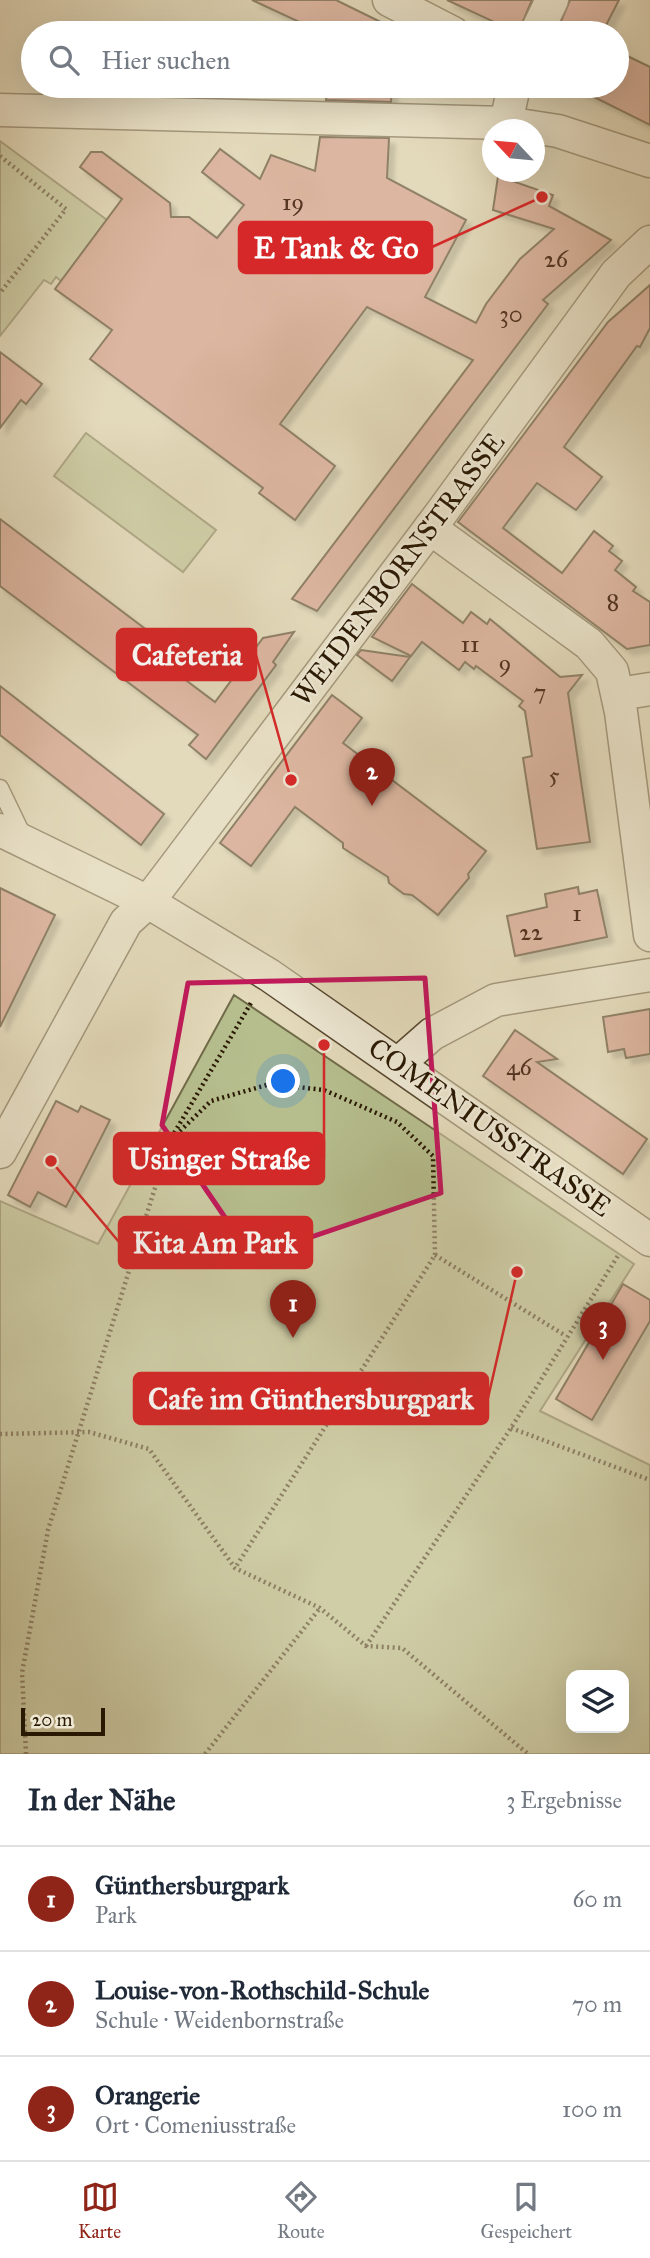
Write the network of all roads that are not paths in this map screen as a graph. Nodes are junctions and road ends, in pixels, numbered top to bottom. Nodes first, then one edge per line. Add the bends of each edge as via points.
1 (389, 0) edge
2 (552, 0) edge
3 (430, 21) edge
4 (542, 21) edge
5 (511, 98) edge
6 (0, 110) edge
7 (507, 119) edge
8 (482, 122) edge
9 (545, 129) edge
10 (650, 161) edge
11 (650, 242) edge
12 (430, 528) junction
13 (650, 689) edge
14 (618, 694) junction
15 (0, 788) edge
16 (13, 836) edge
17 (148, 902) junction
18 (650, 935) edge
19 (650, 975) edge
20 (399, 1063) junction
21 (0, 1152) edge
22 (650, 1240) edge

1 - 3 street
2 - 4 street
5 - 7 street
6 - 8 street
9 - 10 street
11 - 12 street, WEIDENBORNSTRASSE via 616,274
12 - 14 street via 589,644 612,671
12 - 17 street, WEIDENBORNSTRASSE
13 - 14 street
14 - 18 street
15 - 16 lane
16 - 17 street, COMENIUSSTRASSE
17 - 20 street, COMENIUSSTRASSE via 269,975
17 - 21 street, WEIDENBORNSTRASSE via 126,922
19 - 20 street via 496,1000 432,1034
20 - 22 street, COMENIUSSTRASSE

